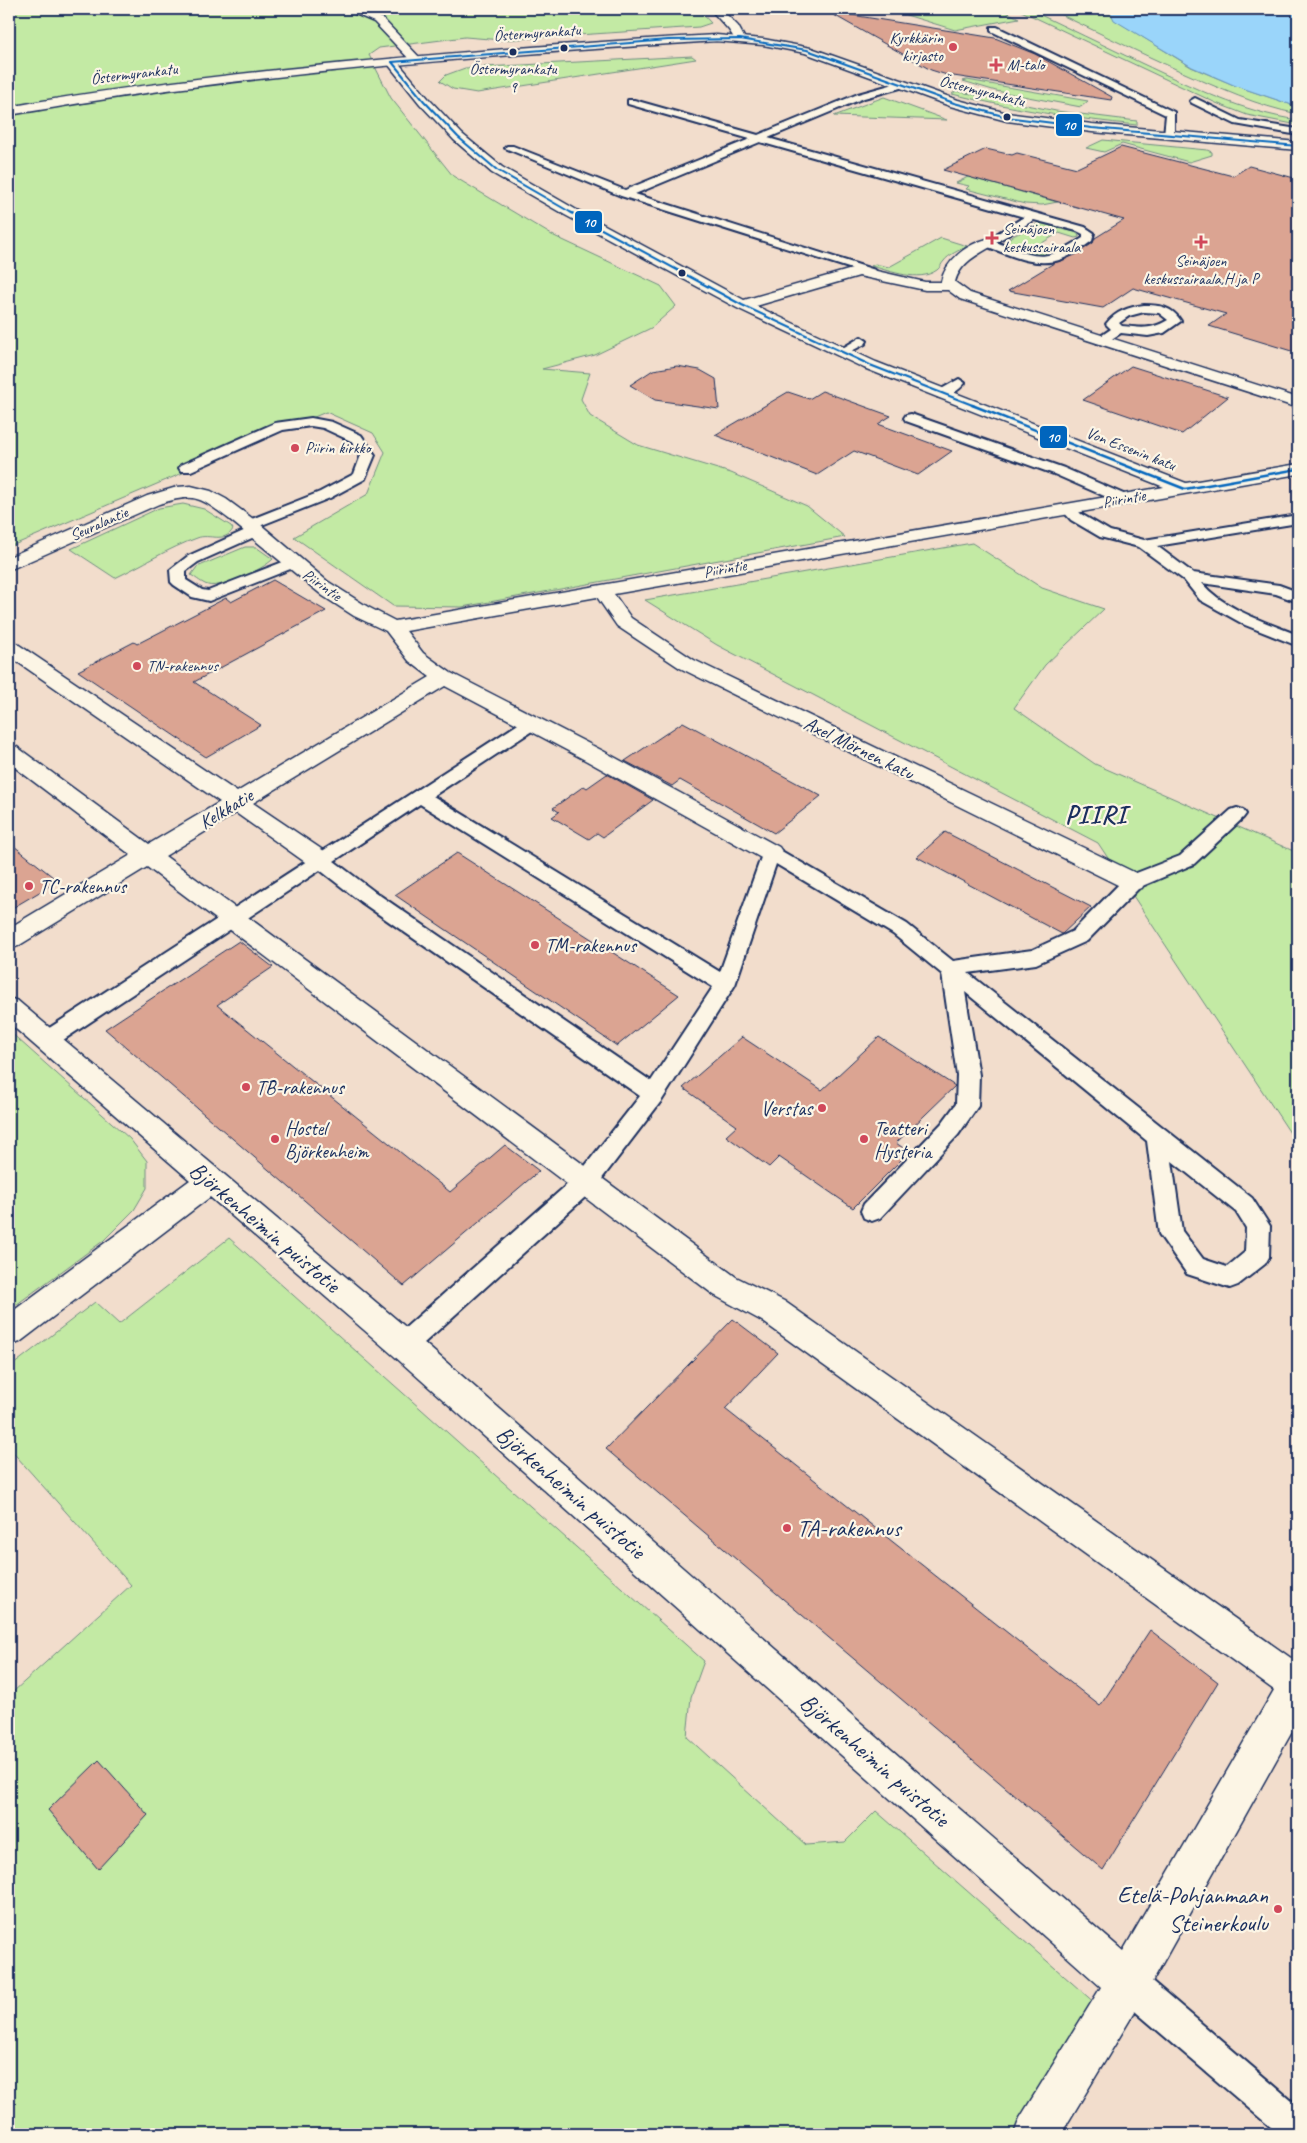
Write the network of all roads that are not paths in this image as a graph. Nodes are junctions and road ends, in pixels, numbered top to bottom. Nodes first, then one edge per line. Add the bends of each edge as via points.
1 (349, 9) edge
2 (714, 9) edge
3 (994, 28) dead end
4 (740, 39) junction
5 (415, 59) junction
6 (392, 62) junction
7 (901, 85) junction
8 (1195, 101) dead end
9 (631, 102) dead end
10 (9, 111) edge
11 (776, 131) junction
12 (794, 132) dead end
13 (1298, 132) edge
14 (1169, 135) junction
15 (756, 138) junction
16 (1298, 146) edge
17 (510, 148) dead end
18 (625, 194) junction
19 (1033, 216) junction
20 (987, 243) junction
21 (871, 272) junction
22 (951, 286) junction
23 (742, 305) junction
24 (1119, 328) dead end
25 (1101, 340) junction
26 (861, 342) dead end
27 (842, 352) junction
28 (959, 383) dead end
29 (943, 394) junction
30 (1297, 401) edge
31 (911, 418) dead end
32 (186, 468) dead end
33 (1298, 469) edge
34 (1185, 489) junction
35 (192, 491) joint
36 (1123, 499) junction
37 (1068, 509) junction
38 (1298, 519) edge
39 (253, 528) junction
40 (1144, 544) junction
41 (293, 563) junction
42 (9, 564) edge
43 (1189, 577) junction
44 (602, 591) junction
45 (1298, 597) edge
46 (393, 627) junction
47 (1298, 641) edge
48 (9, 647) edge
49 (444, 677) junction
50 (532, 723) junction
51 (9, 752) edge
52 (420, 796) junction
53 (236, 802) junction
54 (1237, 814) dead end
55 (772, 853) junction
56 (149, 856) junction
57 (321, 860) junction
58 (1133, 882) junction
59 (233, 918) junction
60 (9, 940) edge
61 (951, 968) junction
62 (725, 985) junction
63 (9, 1008) edge
64 (47, 1040) junction
65 (654, 1094) junction
66 (1158, 1137) junction
67 (210, 1181) junction
68 (586, 1182) junction
69 (872, 1211) dead end
70 (9, 1332) edge
71 (404, 1345) junction
72 (1298, 1685) edge
73 (1128, 1983) junction
74 (1298, 2128) edge
75 (1036, 2134) edge

1 - 5 street via 378,20
2 - 4 street via 734,28
3 - 14 lane via 1171,114
4 - 5 street, Östermyrankatu via 668,40
4 - 7 street, Östermyrankatu via 807,50
5 - 6 street, Östermyrankatu
6 - 10 street, Östermyrankatu via 124,92
6 - 23 street, Von Essenin katu via 451,130 497,170
7 - 11 lane via 861,96
7 - 14 street, Östermyrankatu via 1007,117
8 - 13 lane via 1238,122
9 - 15 lane
11 - 12 lane
11 - 15 lane
14 - 16 street, Östermyrankatu
15 - 18 lane
15 - 19 lane
17 - 18 lane
18 - 21 lane
19 - 20 lane
19 - 20 lane via 1081,229 1089,234 1088,239 1056,258 1044,259
20 - 22 street via 956,263 949,274
21 - 22 street via 925,286
21 - 23 street via 848,273
22 - 25 street via 973,299
23 - 27 street, Von Essenin katu
24 - 25 lane
25 - 30 street
26 - 27 lane
27 - 29 street, Von Essenin katu
28 - 29 lane
29 - 34 street, Von Essenin katu
31 - 36 lane via 1059,471
32 - 39 lane via 280,426 311,422 327,425 356,438 368,455 360,476
33 - 34 street, Piirintie
34 - 36 street, Piirintie
35 - 39 street, Piirintie via 218,503
35 - 42 street, Seuralantie via 154,500
36 - 37 street, Piirintie
37 - 40 lane via 1104,534
37 - 44 street, Piirintie
38 - 40 lane
39 - 41 street, Piirintie
39 - 41 lane via 178,570 180,582 197,594 209,596
40 - 43 lane
41 - 46 street, Piirintie via 374,620
43 - 45 lane via 1278,590
43 - 47 lane via 1205,596 1250,622
44 - 46 street, Piirintie
44 - 58 street, Axel Mörnen katu via 624,622 687,664
46 - 49 street via 416,657
48 - 53 street
49 - 50 street
49 - 53 street, Kelkkatie
50 - 52 lane
50 - 55 street
51 - 56 street
52 - 57 lane
52 - 62 lane
53 - 56 street, Kelkkatie
53 - 57 street
54 - 58 lane via 1187,860
55 - 61 lane via 900,929
55 - 62 lane
56 - 59 street
56 - 60 street, Kelkkatie
57 - 59 lane
57 - 65 lane via 368,897
58 - 61 lane via 1080,936 1036,957
59 - 64 lane
59 - 68 street
61 - 66 lane
61 - 69 lane via 968,1075 967,1106 950,1129
62 - 65 lane
63 - 64 street, Björkenheimin puistotie
64 - 67 street, Björkenheimin puistotie
65 - 68 lane
66 - 66 lane via 1171,1234 1195,1267 1230,1278 1257,1257 1258,1226 1244,1205
67 - 70 street
67 - 71 street, Björkenheimin puistotie
68 - 71 lane
68 - 72 street via 725,1286 773,1310
71 - 73 street, Björkenheimin puistotie
72 - 73 street
73 - 74 lane
73 - 75 street

